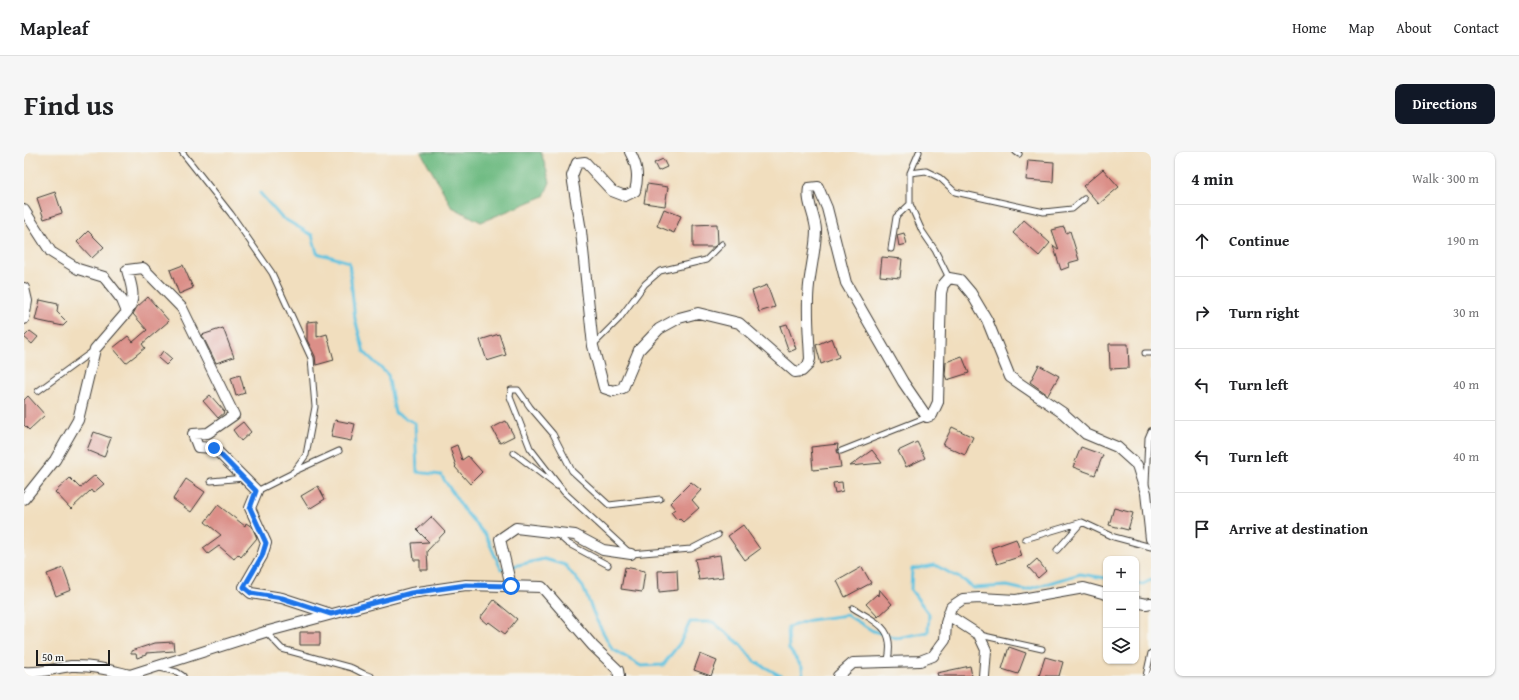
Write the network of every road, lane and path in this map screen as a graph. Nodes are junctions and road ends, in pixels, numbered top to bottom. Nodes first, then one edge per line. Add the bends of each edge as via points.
1 (182, 152) edge
2 (630, 152) edge
3 (919, 152) edge
4 (910, 173) junction
5 (1084, 199) dead end
6 (910, 204) junction
7 (24, 210) edge
8 (722, 244) dead end
9 (892, 249) dead end
10 (949, 278) junction
11 (24, 288) edge
12 (127, 312) junction
13 (24, 318) edge
14 (593, 346) junction
15 (95, 349) junction
16 (38, 391) dead end
17 (927, 417) junction
18 (1151, 431) edge
19 (339, 451) dead end
20 (841, 451) dead end
21 (514, 453) dead end
22 (293, 473) junction
23 (245, 478) junction
24 (211, 481) dead end
25 (256, 491) junction
26 (564, 492) junction
27 (1146, 493) junction
28 (660, 498) dead end
29 (24, 499) edge
30 (1150, 518) edge
31 (1082, 522) junction
32 (555, 532) junction
33 (718, 535) dead end
34 (1025, 539) dead end
35 (1151, 539) edge
36 (1151, 547) edge
37 (1057, 550) dead end
38 (631, 554) junction
39 (608, 565) dead end
40 (511, 586) junction
41 (1103, 593) edge
42 (1139, 603) edge
43 (1151, 603) edge
44 (853, 608) dead end
45 (331, 614) junction
46 (948, 615) junction
47 (265, 632) junction
48 (979, 635) junction
49 (1042, 649) dead end
50 (1151, 653) edge
51 (888, 660) junction
52 (156, 667) junction
53 (24, 672) edge
54 (111, 673) edge
55 (183, 676) edge
56 (372, 676) edge
57 (619, 676) edge
58 (838, 676) edge
59 (984, 676) edge
60 (1146, 676) edge

1 - 22 lane via 231,214 272,273 311,358 315,407 306,455
2 - 14 street via 636,162 638,179 635,191 625,196 612,191 585,162 577,163 572,176 581,231
3 - 4 lane
4 - 5 lane via 926,171 940,178 955,192 1044,212 1072,209
4 - 6 lane
6 - 9 lane via 896,217
6 - 10 lane
7 - 12 street via 51,252 78,269 104,277 122,300
8 - 14 lane via 706,260 660,271 645,284 619,320
10 - 17 street via 943,285 942,293 938,402 932,415
10 - 27 street via 960,280 988,320 1010,377 1063,413 1086,434 1117,447 1137,465
11 - 13 street via 27,301
12 - 15 street
12 - 23 street via 134,297 127,270 143,268 182,308 234,415 208,433 193,434 198,448 214,448
14 - 17 street via 604,388 613,391 623,388 639,350 658,330 679,318 698,313 739,323 795,372 802,371 810,359 808,287 816,231 808,193 809,188 818,187 827,208 846,283 903,382
15 - 16 lane
15 - 29 street via 78,420 55,460
17 - 20 lane
18 - 27 lane via 1148,438
19 - 22 lane
21 - 26 lane
22 - 25 lane
23 - 24 lane
23 - 25 street
25 - 45 street via 250,508 266,543 262,556 244,587 251,593 282,598
26 - 28 lane via 530,448 510,396 511,390 518,390 553,434 572,471 609,504
26 - 38 lane
27 - 30 street
30 - 35 street
31 - 34 lane
31 - 36 lane via 1114,537
31 - 37 lane
32 - 38 street via 575,535 603,550
32 - 39 lane via 567,544
32 - 40 street via 516,528 500,539
33 - 38 lane via 691,549
40 - 45 street via 466,585 418,592
40 - 57 street via 542,587 593,646 618,670
41 - 46 street via 1084,588 1016,600 963,599 951,607
42 - 43 street
44 - 51 lane via 885,628 891,647
45 - 47 street
46 - 48 street
46 - 51 street via 945,640 933,656 920,661
47 - 52 street
47 - 56 lane via 282,649
48 - 49 lane
48 - 59 street via 986,650
50 - 60 lane
51 - 58 street via 853,663
52 - 54 street via 130,675
52 - 55 lane
53 - 54 street via 36,673 72,666

